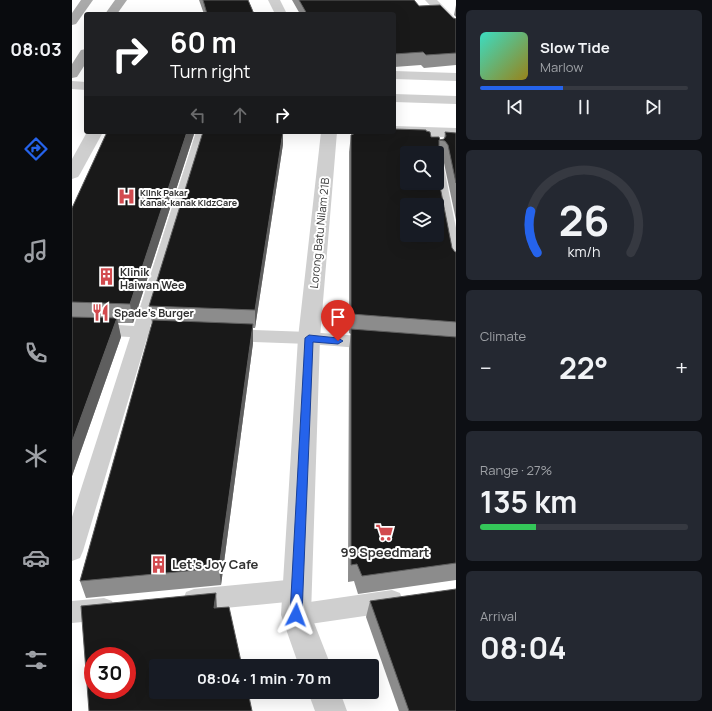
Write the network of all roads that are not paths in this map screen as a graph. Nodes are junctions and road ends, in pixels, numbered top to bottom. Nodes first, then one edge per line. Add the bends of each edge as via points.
1 (87, 0) edge
2 (121, 0) edge
3 (274, 0) edge
4 (432, 0) edge
5 (112, 12) edge
6 (281, 12) edge
7 (72, 21) edge
8 (456, 26) edge
9 (84, 56) edge
10 (72, 74) edge
11 (396, 75) edge
12 (456, 77) edge
13 (72, 85) edge
14 (84, 86) edge
15 (396, 98) edge
16 (456, 100) edge
17 (396, 131) edge
18 (456, 133) edge
19 (94, 134) edge
20 (201, 134) edge
21 (329, 134) edge
22 (72, 174) edge
23 (442, 190) edge
24 (456, 266) edge
25 (72, 328) edge
26 (139, 332) junction
27 (162, 333) edge
28 (216, 335) edge
29 (309, 338) junction
30 (386, 344) edge
31 (72, 551) edge
32 (410, 598) edge
33 (173, 602) edge
34 (296, 603) junction
35 (126, 606) edge
36 (72, 612) edge
37 (313, 659) edge
38 (327, 699) edge
39 (331, 711) edge

1 - 7 main road
2 - 5 main road
3 - 6 street
4 - 8 street
9 - 10 main road
11 - 12 street
13 - 14 street
15 - 16 street
17 - 18 street via 433,139
19 - 22 street
20 - 26 lane
21 - 29 street, Lorong Batu Nilam 21B
23 - 24 lane
25 - 26 lane
26 - 27 lane
26 - 31 lane
28 - 29 lane
29 - 30 lane
29 - 34 street, Lorong Batu Nilam 21B
32 - 34 lane
33 - 34 lane
34 - 37 street, Lorong Batu Nilam 21B
35 - 36 lane
38 - 39 street

